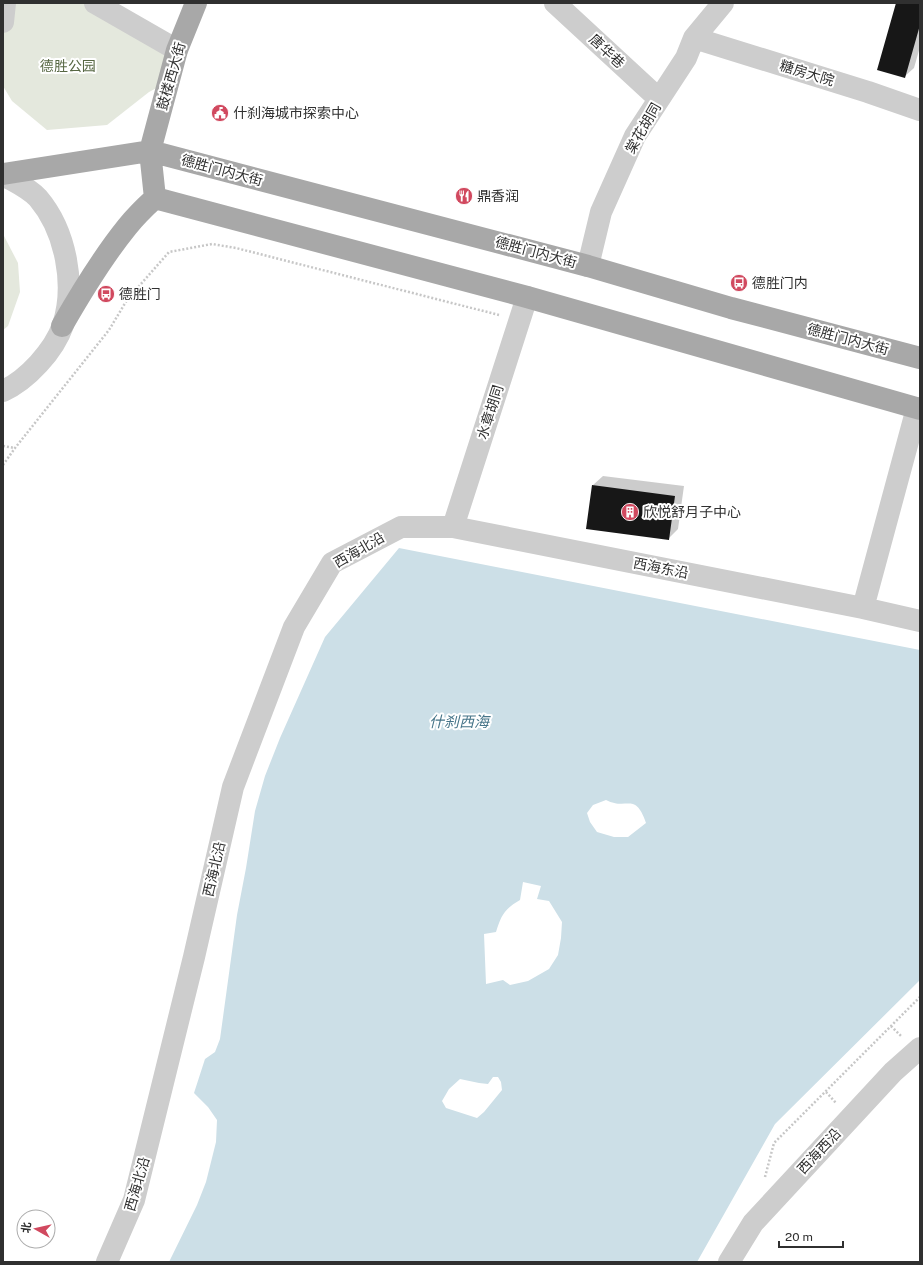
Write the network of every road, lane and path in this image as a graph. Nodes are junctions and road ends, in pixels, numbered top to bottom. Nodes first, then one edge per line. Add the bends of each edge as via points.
1 (5, 3) edge
2 (95, 3) edge
3 (196, 3) edge
4 (555, 3) edge
5 (723, 3) edge
6 (3, 22) edge
7 (694, 38) junction
8 (177, 50) junction
9 (659, 99) junction
10 (920, 110) edge
11 (150, 151) junction
12 (3, 175) edge
13 (155, 198) junction
14 (588, 266) junction
15 (527, 296) junction
16 (520, 320) junction
17 (62, 326) junction
18 (920, 358) edge
19 (3, 391) edge
20 (918, 408) edge
21 (3, 446) edge
22 (15, 448) junction
23 (3, 465) edge
24 (401, 527) joint
25 (453, 527) junction
26 (863, 608) junction
27 (920, 621) edge
28 (920, 997) edge
29 (920, 1048) edge
30 (764, 1180) dead end
31 (107, 1262) edge
32 (729, 1262) edge

1 - 6 street
2 - 8 street
3 - 8 main road, 鼓楼西大街
4 - 9 street, 唐华巷
5 - 7 street, 棠花胡同
7 - 9 street, 棠花胡同 via 686,58
7 - 10 street, 糖房大院
8 - 11 main road, 鼓楼西大街
9 - 14 street, 棠花胡同 via 635,136 601,212
11 - 12 main road
11 - 13 main road
11 - 14 main road, 德胜门内大街
12 - 17 street via 26,187 38,198 59,233 68,274 67,306
13 - 15 main road
13 - 17 main road via 127,226 99,264
14 - 18 main road, 德胜门内大街 via 731,308
15 - 16 street, 水章胡同
15 - 20 main road
16 - 22 path via 236,248 212,244 169,252 127,300 109,330
16 - 25 street, 水章胡同
17 - 19 street via 35,368 22,380
20 - 26 street
21 - 22 path
22 - 23 path
24 - 25 street, 西海东沿
24 - 31 street, 西海北沿 via 332,563 294,627 233,787 134,1200
25 - 26 street, 西海东沿
26 - 27 street, 西海东沿
28 - 30 path via 774,1144
29 - 32 street, 西海西沿 via 892,1072 753,1223

